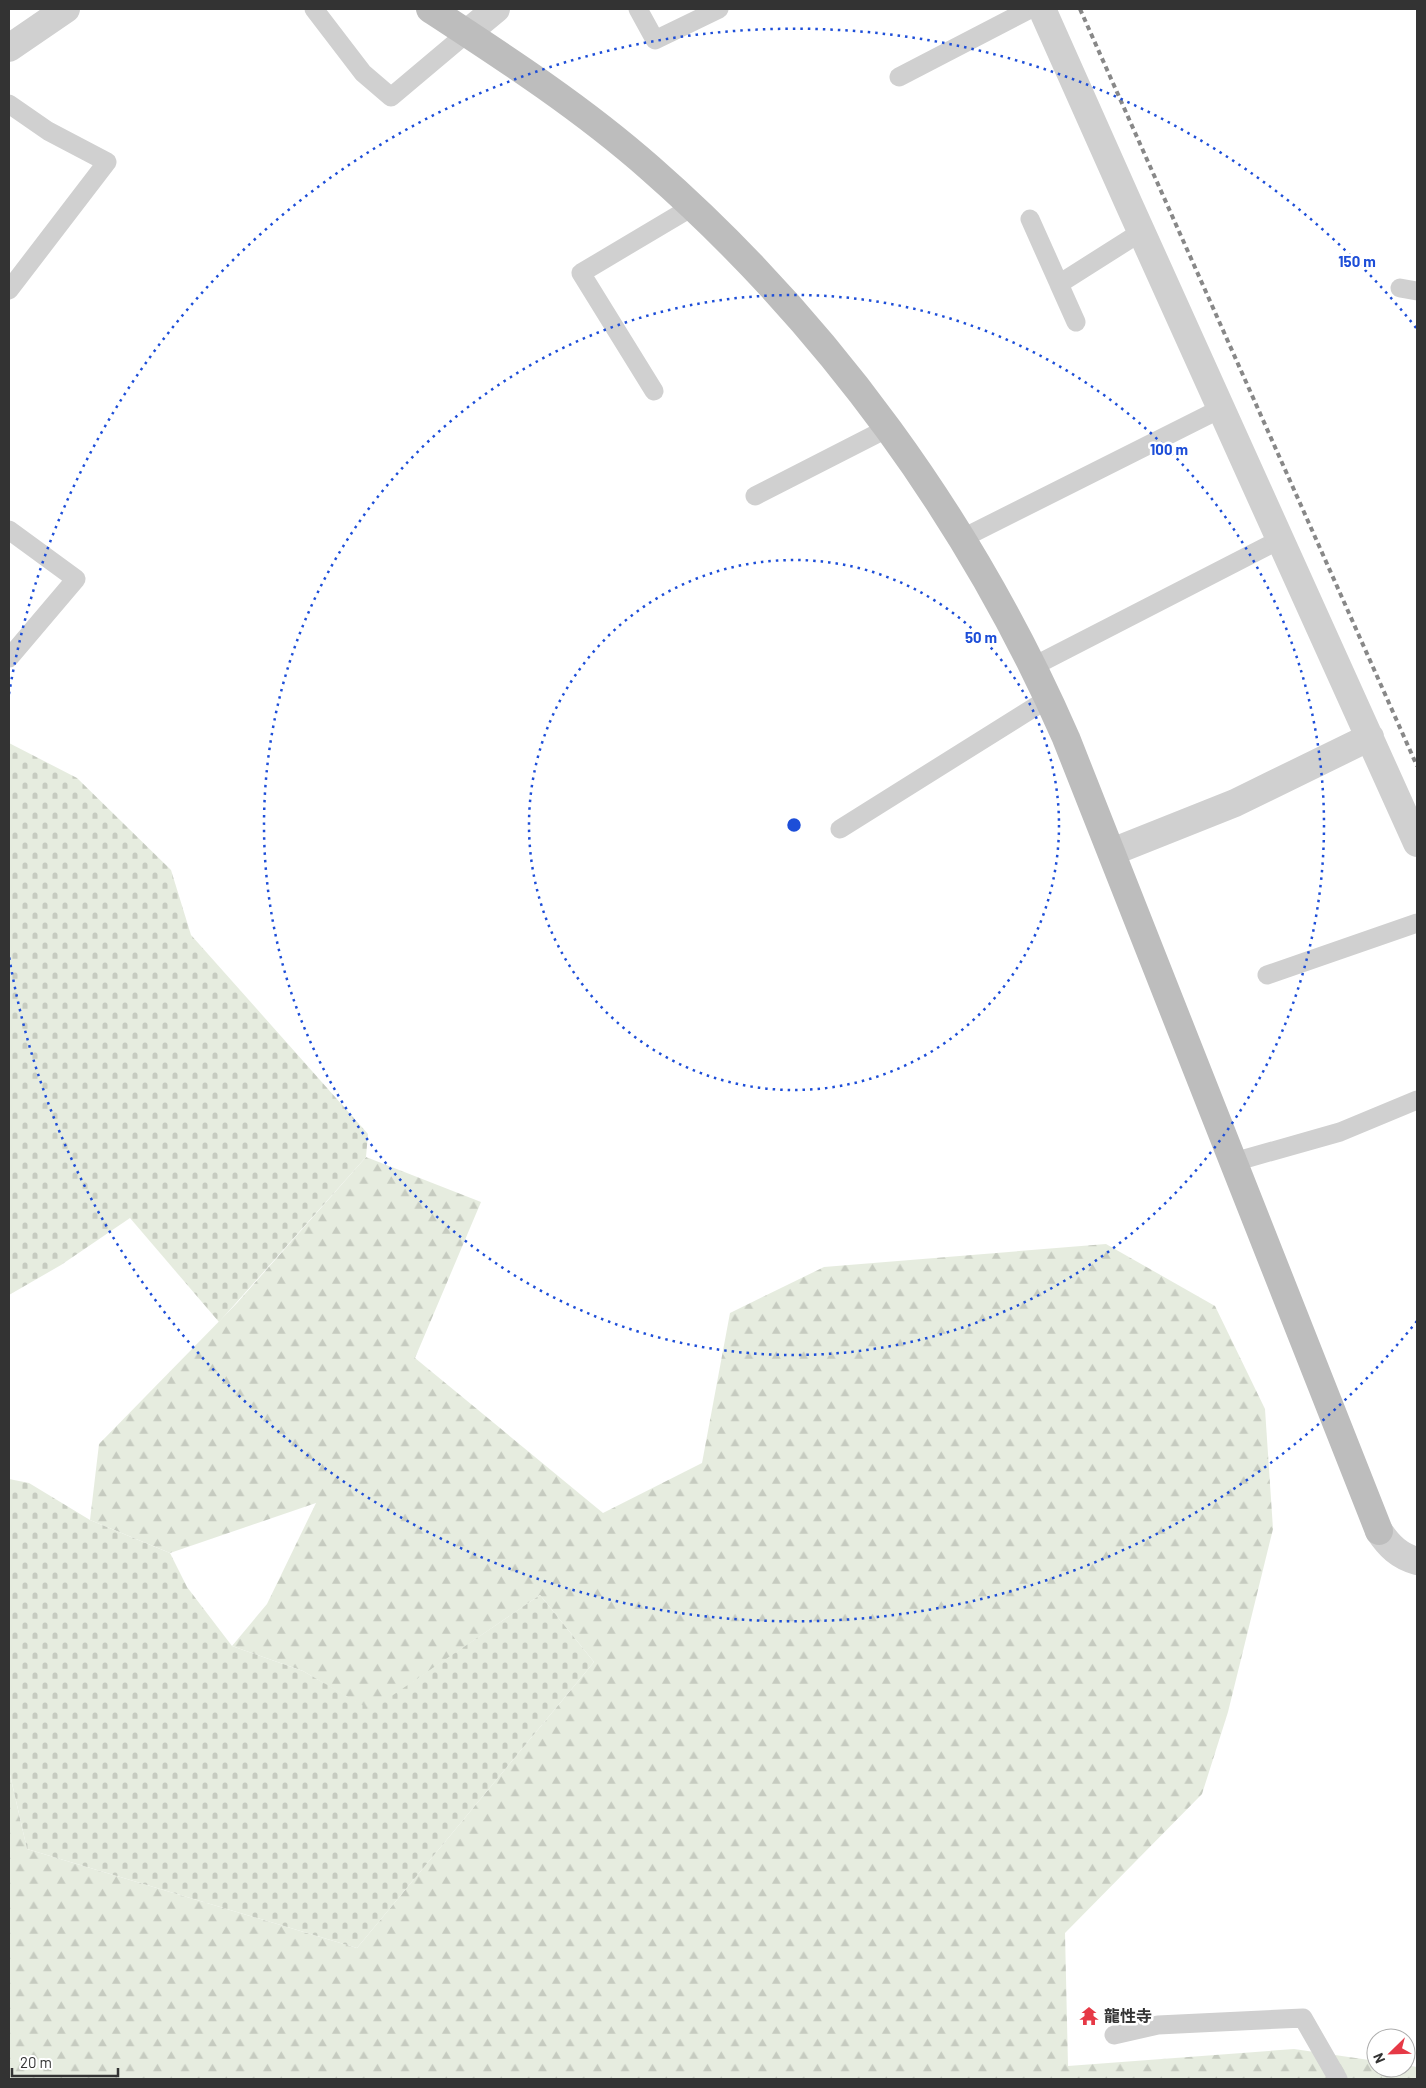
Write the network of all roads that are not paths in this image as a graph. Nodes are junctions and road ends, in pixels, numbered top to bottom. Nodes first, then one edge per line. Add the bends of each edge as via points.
1 (66, 9) edge
2 (314, 9) edge
3 (430, 9) edge
4 (496, 9) edge
5 (638, 9) edge
6 (719, 9) edge
7 (1030, 9) edge
8 (1042, 9) edge
9 (467, 33) junction
10 (9, 48) edge
11 (899, 78) dead end
12 (9, 104) edge
13 (692, 207) junction
14 (1030, 219) dead end
15 (1141, 232) junction
16 (1059, 284) junction
17 (9, 290) edge
18 (1076, 322) dead end
19 (654, 390) dead end
20 (1222, 408) junction
21 (888, 428) junction
22 (756, 496) dead end
23 (9, 530) edge
24 (962, 538) junction
25 (1281, 539) junction
26 (9, 658) edge
27 (1034, 666) junction
28 (1049, 698) junction
29 (1370, 737) junction
30 (840, 828) dead end
31 (1417, 843) edge
32 (1112, 852) junction
33 (1417, 923) edge
34 (1268, 975) dead end
35 (1417, 1100) edge
36 (1234, 1162) junction
37 (1417, 1561) edge
38 (1114, 2035) dead end
39 (1338, 2079) edge

1 - 10 street
2 - 9 lane via 363,73 392,97
3 - 9 street
4 - 9 street
5 - 6 lane via 655,40
7 - 11 lane
8 - 15 street
9 - 13 street via 564,100 649,167
12 - 17 lane via 48,132 107,162
13 - 19 lane via 581,273
13 - 21 street via 727,239 809,328
14 - 16 lane
15 - 16 lane
15 - 20 street
16 - 18 lane
20 - 24 lane
20 - 25 street
21 - 22 lane
21 - 24 street
23 - 26 lane via 76,579
24 - 27 street
25 - 27 lane
25 - 29 street
27 - 28 street
28 - 30 lane
28 - 32 street
29 - 31 street
29 - 32 street via 1235,803
32 - 36 street
33 - 34 lane
35 - 36 lane via 1340,1132
36 - 37 street via 1379,1530 1389,1547
38 - 39 lane via 1158,2025 1303,2018

